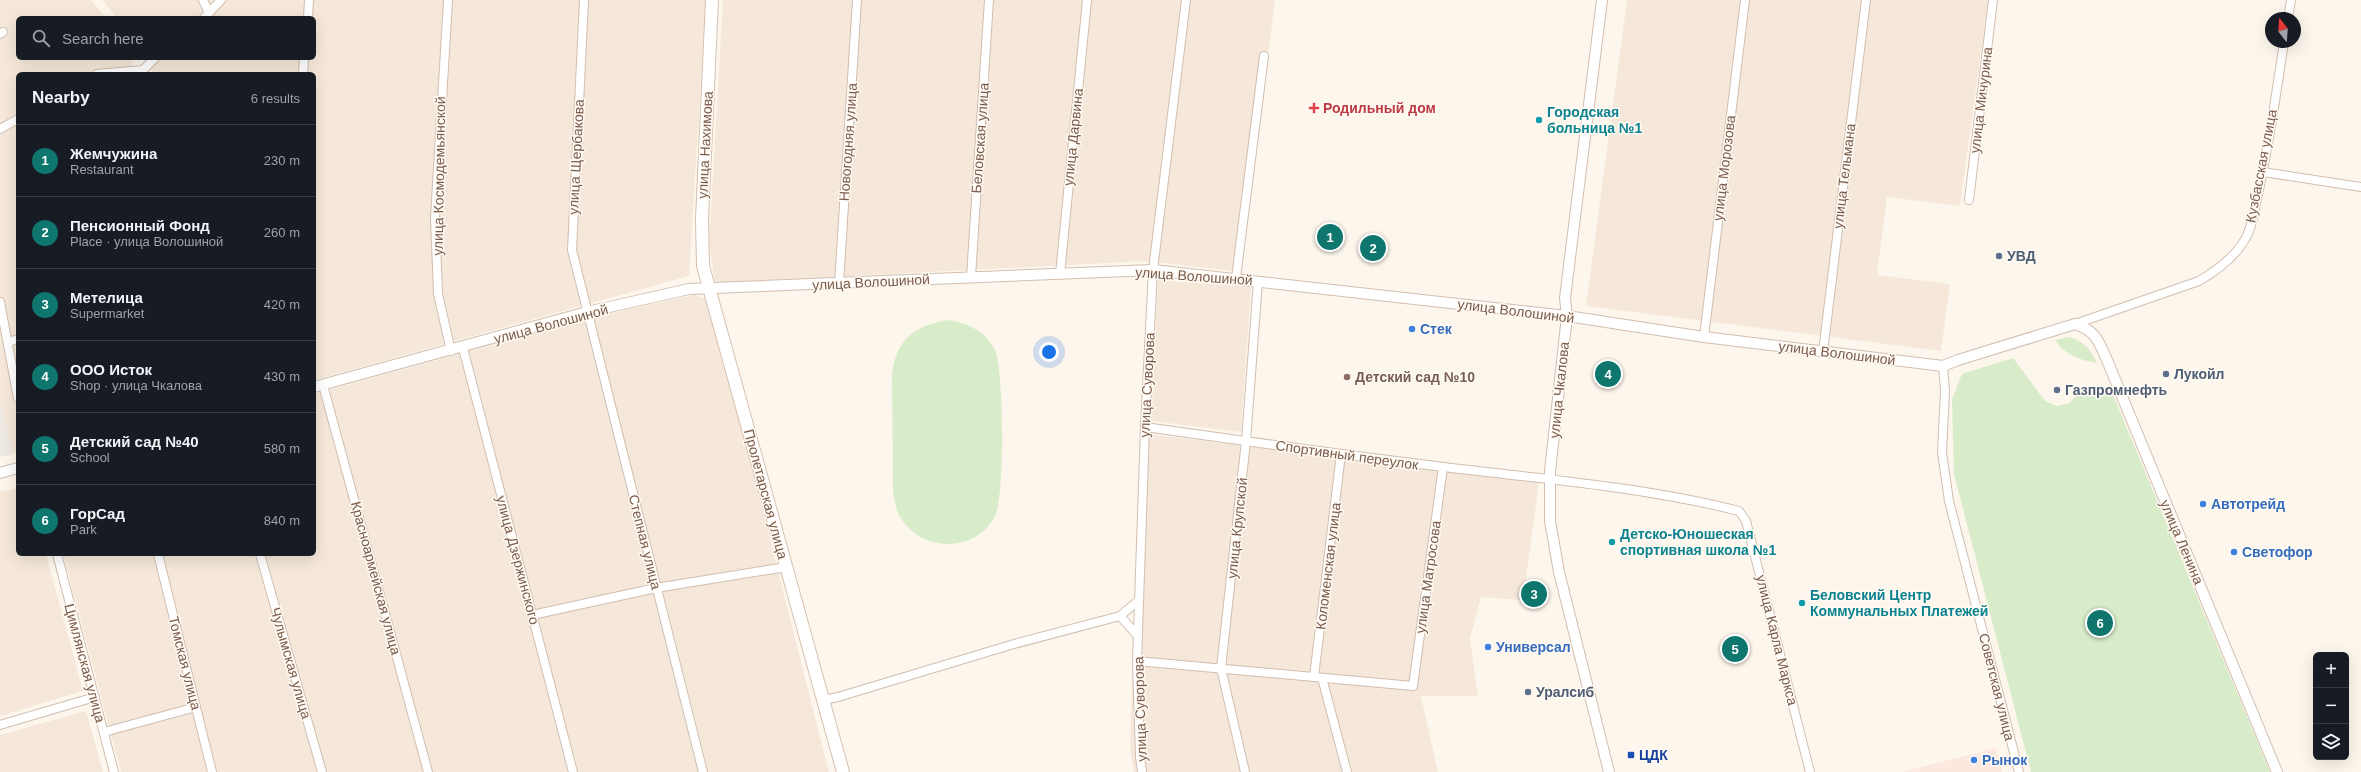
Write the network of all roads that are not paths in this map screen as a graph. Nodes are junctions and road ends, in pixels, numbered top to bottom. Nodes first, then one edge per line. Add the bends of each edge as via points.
1 (203, 0) edge
2 (221, 0) edge
3 (309, 0) edge
4 (448, 0) edge
5 (584, 0) edge
6 (712, 0) edge
7 (858, 0) edge
8 (989, 0) edge
9 (1087, 0) edge
10 (1186, 0) edge
11 (1602, 0) edge
12 (1745, 0) edge
13 (1866, 0) edge
14 (1993, 0) edge
15 (2291, 0) edge
16 (2289, 12) edge
17 (206, 16) edge
18 (308, 16) edge
19 (2283, 48) edge
20 (1264, 56) dead end
21 (153, 60) edge
22 (304, 60) edge
23 (143, 72) edge
24 (303, 72) edge
25 (16, 120) edge
26 (0, 129) edge
27 (2263, 172) junction
28 (2361, 187) edge
29 (1969, 200) dead end
30 (1153, 270) junction
31 (1060, 274) junction
32 (971, 277) junction
33 (1236, 278) junction
34 (1258, 281) junction
35 (839, 284) junction
36 (708, 288) junction
37 (0, 302) edge
38 (588, 312) junction
39 (1567, 316) junction
40 (2075, 324) junction
41 (1704, 337) junction
42 (16, 340) edge
43 (8, 342) junction
44 (463, 348) junction
45 (451, 351) junction
46 (1823, 352) junction
47 (1943, 366) junction
48 (317, 386) edge
49 (16, 387) edge
50 (1145, 427) junction
51 (1246, 441) junction
52 (1341, 454) junction
53 (1443, 467) junction
54 (16, 469) edge
55 (0, 473) edge
56 (1550, 480) junction
57 (57, 556) edge
58 (158, 556) edge
59 (261, 556) edge
60 (786, 567) junction
61 (656, 588) junction
62 (1139, 600) junction
63 (532, 615) junction
64 (1120, 616) junction
65 (1138, 636) junction
66 (1137, 660) junction
67 (1221, 668) junction
68 (1318, 677) junction
69 (95, 698) junction
70 (823, 700) junction
71 (196, 707) junction
72 (0, 725) edge
73 (104, 732) junction
74 (114, 772) edge
75 (212, 772) edge
76 (322, 772) edge
77 (428, 772) edge
78 (573, 772) edge
79 (703, 772) edge
80 (842, 772) edge
81 (1142, 772) edge
82 (1245, 772) edge
83 (1347, 772) edge
84 (1609, 772) edge
85 (1810, 772) edge
86 (2019, 772) edge
87 (2277, 772) edge

1 - 17 street
2 - 17 street
3 - 18 street
4 - 45 street, улица Космодемьянской via 435,218 438,294
5 - 38 street, улица Щербакова via 572,250
6 - 36 main road, улица Нахимова via 702,219 703,266
7 - 35 street, Новогодняя улица
8 - 32 street, Беловская улица
9 - 31 street, улица Дарвина
10 - 30 street, улица Суворова
11 - 39 street, улица Чкалова via 1566,298
12 - 41 street, улица Морозова
13 - 46 street, улица Тельмана
14 - 29 street, улица Мичурина
15 - 16 street
19 - 27 street, Кузбасская улица
20 - 33 street
21 - 23 street
22 - 24 street
25 - 26 street
27 - 28 street
27 - 40 street, Кузбасская улица via 2252,220 2244,241 2231,258 2216,271 2195,282
30 - 31 street, улица Волошиной
30 - 33 street, улица Волошиной
30 - 50 street, улица Суворова
31 - 32 street, улица Волошиной
32 - 35 street, улица Волошиной
33 - 34 street, улица Волошиной
34 - 39 street, улица Волошиной
34 - 51 street, улица Крупской
35 - 36 street, улица Волошиной
36 - 38 street, улица Волошиной via 690,289
36 - 60 main road, Пролетарская улица via 716,307
37 - 43 street
38 - 44 street, улица Волошиной
38 - 61 street, Степная улица
39 - 41 street, улица Волошиной
39 - 56 street, улица Чкалова
40 - 47 street, улица Волошиной
40 - 87 street, улица Ленина via 2088,328 2097,337
41 - 46 street, улица Волошиной
42 - 43 street
43 - 49 street
44 - 45 street, улица Волошиной
44 - 63 street, улица Дзержинского
45 - 48 street, улица Волошиной
46 - 47 street, улица Волошиной
47 - 86 street, Советская улица via 1945,391 1942,452 1949,501
48 - 77 street, Красноармейская улица
50 - 51 street, Спортивный переулок
50 - 62 street, улица Суворова
51 - 52 street, Спортивный переулок
51 - 67 street, улица Крупской
52 - 53 street, Спортивный переулок
52 - 68 street, Коломенская улица
53 - 56 street, Спортивный переулок
53 - 68 street, улица Матросова via 1413,686
54 - 55 street
56 - 84 street, улица Чкалова via 1550,521 1559,572
56 - 85 street, улица Карла Маркса via 1710,504 1740,511 1746,521
57 - 69 street, Цимлянская улица
58 - 71 street, Томская улица
59 - 76 street, Чулымская улица
60 - 61 street
60 - 70 main road, Пролетарская улица
61 - 63 street
61 - 79 street, Степная улица
62 - 64 street
62 - 65 street, улица Суворова
63 - 78 street, улица Дзержинского
64 - 65 street
64 - 70 street via 1014,644 838,698
65 - 66 street, улица Суворова
66 - 67 street
66 - 81 street, улица Суворова
67 - 68 street
67 - 82 street, улица Крупской
68 - 83 street, Коломенская улица
69 - 72 street
69 - 73 street, Цимлянская улица
70 - 80 main road, Пролетарская улица
71 - 73 street
71 - 75 street, Томская улица
73 - 74 street, Цимлянская улица

